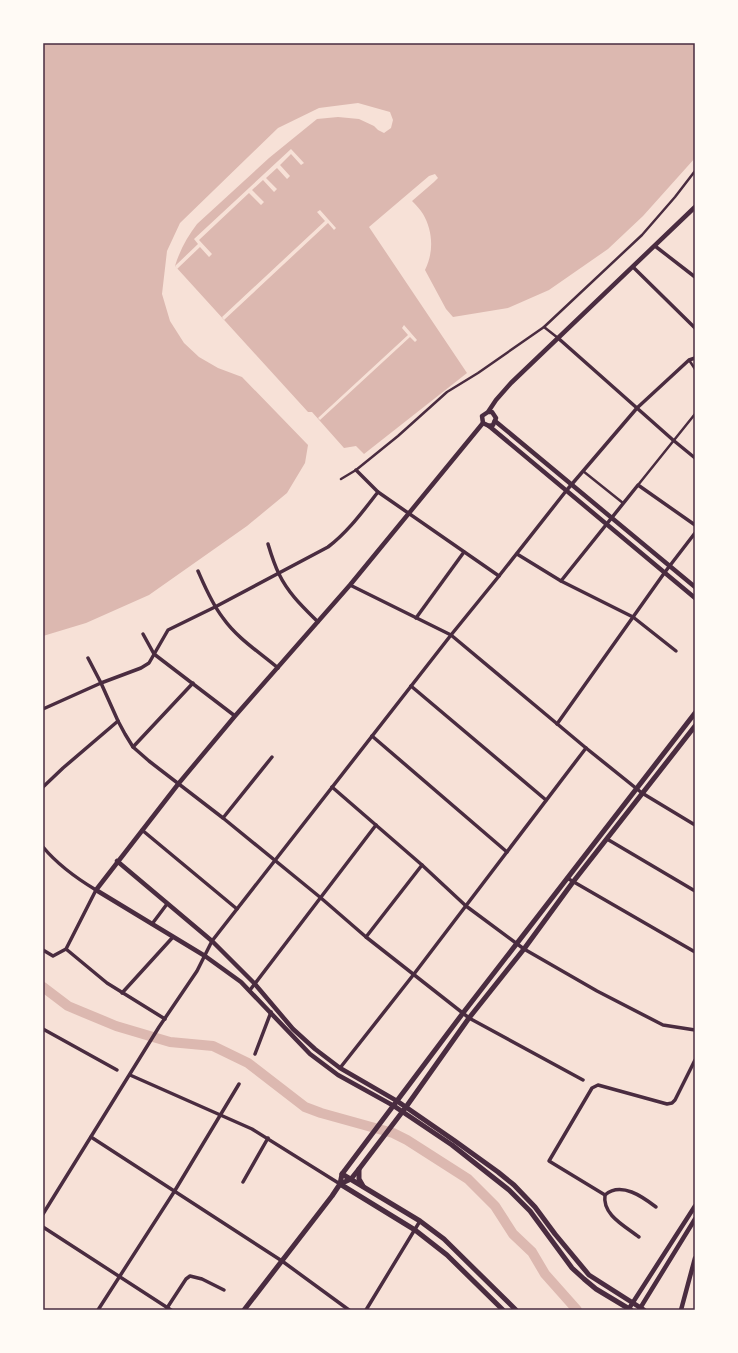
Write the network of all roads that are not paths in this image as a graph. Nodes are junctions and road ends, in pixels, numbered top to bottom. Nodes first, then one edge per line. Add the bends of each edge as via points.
1 (695, 171) edge
2 (694, 210) edge
3 (655, 246) junction
4 (633, 267) junction
5 (695, 276) edge
6 (544, 327) junction
7 (695, 328) edge
8 (558, 338) junction
9 (695, 358) edge
10 (689, 360) junction
11 (695, 369) edge
12 (637, 408) junction
13 (488, 412) junction
14 (695, 414) edge
15 (495, 421) junction
16 (483, 423) junction
17 (489, 426) junction
18 (673, 440) junction
19 (695, 458) edge
20 (356, 470) junction
21 (583, 471) junction
22 (341, 479) dead end
23 (572, 484) junction
24 (638, 484) junction
25 (566, 491) junction
26 (378, 492) junction
27 (623, 503) junction
28 (408, 513) junction
29 (611, 518) junction
30 (606, 524) junction
31 (695, 525) edge
32 (695, 532) edge
33 (268, 544) dead end
34 (464, 552) junction
35 (517, 554) junction
36 (669, 566) junction
37 (198, 571) dead end
38 (664, 572) junction
39 (279, 574) junction
40 (499, 576) junction
41 (561, 581) junction
42 (350, 585) junction
43 (695, 587) edge
44 (695, 598) edge
45 (215, 607) junction
46 (633, 617) junction
47 (416, 618) junction
48 (318, 622) junction
49 (143, 634) dead end
50 (451, 635) junction
51 (676, 651) dead end
52 (154, 654) junction
53 (88, 658) dead end
54 (278, 668) junction
55 (101, 683) junction
56 (192, 683) junction
57 (411, 686) junction
58 (43, 709) edge
59 (695, 713) edge
60 (235, 716) junction
61 (118, 721) junction
62 (558, 724) junction
63 (685, 725) junction
64 (694, 729) edge
65 (372, 736) junction
66 (133, 747) junction
67 (586, 748) junction
68 (272, 757) dead end
69 (179, 783) junction
70 (43, 787) edge
71 (332, 787) junction
72 (636, 788) junction
73 (642, 793) junction
74 (546, 800) junction
75 (223, 818) junction
76 (376, 825) junction
77 (695, 825) edge
78 (142, 830) junction
79 (607, 839) junction
80 (43, 847) edge
81 (507, 852) junction
82 (275, 860) junction
83 (117, 861) junction
84 (422, 865) junction
85 (567, 878) junction
86 (574, 882) junction
87 (96, 890) junction
88 (695, 891) edge
89 (321, 898) junction
90 (167, 904) junction
91 (466, 906) junction
92 (237, 909) junction
93 (152, 924) junction
94 (173, 937) junction
95 (366, 937) junction
96 (212, 941) junction
97 (517, 943) junction
98 (66, 949) junction
99 (524, 949) junction
100 (43, 950) edge
101 (695, 952) edge
102 (205, 956) junction
103 (414, 974) junction
104 (254, 984) junction
105 (250, 990) junction
106 (122, 993) junction
107 (271, 1012) junction
108 (463, 1013) junction
109 (469, 1018) junction
110 (166, 1019) junction
111 (43, 1029) edge
112 (695, 1030) edge
113 (255, 1054) dead end
114 (695, 1060) edge
115 (693, 1067) edge
116 (340, 1068) junction
117 (117, 1070) dead end
118 (130, 1075) junction
119 (582, 1080) dead end
120 (239, 1084) dead end
121 (396, 1104) junction
122 (404, 1109) junction
123 (222, 1114) junction
124 (91, 1137) junction
125 (268, 1138) junction
126 (359, 1169) junction
127 (342, 1174) junction
128 (351, 1179) junction
129 (243, 1182) dead end
130 (340, 1184) junction
131 (365, 1188) junction
132 (174, 1192) junction
133 (605, 1195) junction
134 (695, 1206) edge
135 (656, 1207) dead end
136 (43, 1214) edge
137 (695, 1219) edge
138 (420, 1221) junction
139 (43, 1227) edge
140 (415, 1230) junction
141 (639, 1237) dead end
142 (695, 1259) edge
143 (282, 1261) junction
144 (119, 1276) junction
145 (224, 1290) dead end
146 (633, 1302) junction
147 (169, 1309) edge
148 (641, 1309) edge
149 (98, 1310) edge
150 (244, 1310) edge
151 (349, 1310) edge
152 (366, 1310) edge
153 (503, 1310) edge
154 (516, 1310) edge
155 (630, 1310) edge
156 (681, 1310) edge

1 - 6 street via 642,235
2 - 3 street
3 - 4 street
3 - 5 street
4 - 7 street
4 - 8 street
6 - 8 street
6 - 20 street via 447,392
8 - 12 street
8 - 13 street via 511,383
9 - 10 street
10 - 11 street
10 - 12 street
12 - 18 street
12 - 21 street
13 - 15 street via 494,414
13 - 16 street via 482,416
14 - 18 street
15 - 17 street via 494,425
15 - 23 street
16 - 17 street
16 - 28 street
17 - 25 street
18 - 19 street
18 - 24 street
20 - 22 street
20 - 26 street
21 - 23 street
21 - 27 street
23 - 25 street
23 - 29 street
24 - 27 street
24 - 31 street
25 - 30 street
25 - 35 street
26 - 28 street
26 - 39 street via 338,540
27 - 29 street
28 - 34 street
28 - 42 street
29 - 30 street
29 - 36 street
30 - 38 street
30 - 41 street
32 - 36 street
33 - 39 street
34 - 40 street
34 - 47 street
35 - 40 street
35 - 41 street
36 - 38 street
36 - 43 street
37 - 45 street
38 - 44 street
38 - 46 street
39 - 45 street
39 - 48 street via 296,600
40 - 50 street
41 - 46 street
42 - 47 street
42 - 48 street
45 - 52 street via 168,630
45 - 54 street via 236,633
46 - 51 street
46 - 62 street
47 - 50 street
48 - 54 street
49 - 52 street
50 - 57 street
50 - 62 street
52 - 55 street via 149,663 141,668
52 - 56 street
53 - 55 street
54 - 60 street
55 - 58 street
55 - 61 street
56 - 60 street
56 - 66 street
57 - 65 street
57 - 74 street
59 - 63 main road
60 - 69 street
61 - 66 street
61 - 70 street
62 - 67 street
63 - 64 street
63 - 72 main road
64 - 73 main road
65 - 71 street
65 - 81 street
66 - 69 street
67 - 72 street
67 - 74 street
68 - 75 street
69 - 75 street
69 - 78 street
71 - 76 street
71 - 82 street
72 - 73 street
72 - 85 main road
73 - 77 street
73 - 79 main road
74 - 81 street
75 - 82 street
76 - 84 street
76 - 89 street
78 - 83 street
78 - 92 street
79 - 86 main road
79 - 88 street
80 - 87 street via 59,864
81 - 91 street
82 - 89 street
82 - 92 street
83 - 87 street
83 - 90 street
84 - 91 street
84 - 95 street
85 - 86 street
85 - 97 main road
86 - 99 main road
86 - 101 street
87 - 93 street
87 - 98 street
89 - 95 street
89 - 104 street
90 - 93 street
90 - 96 street
91 - 97 street
91 - 103 street
92 - 96 street
93 - 94 street
94 - 102 street
94 - 106 street
95 - 103 street
96 - 102 street
96 - 104 street
97 - 99 street
97 - 108 main road
98 - 100 street via 53,956
98 - 106 street
99 - 109 main road
99 - 112 street via 663,1025
102 - 105 street
102 - 110 street
103 - 108 street
103 - 116 street
104 - 105 street
104 - 116 street via 294,1029
105 - 107 street
106 - 110 street
107 - 113 street
107 - 121 street via 310,1054 338,1075
108 - 109 street
108 - 121 main road
109 - 119 street
109 - 122 main road
110 - 118 street
111 - 117 street
114 - 115 street
115 - 133 street via 672,1103 667,1104 598,1085 592,1088 549,1161
116 - 121 street
118 - 123 street
118 - 124 street
120 - 123 street
121 - 122 main road
121 - 127 main road
122 - 126 main road
122 - 146 main road via 455,1141 514,1185 536,1207 590,1275
122 - 155 main road via 509,1190 530,1211 572,1268 584,1280
123 - 125 street
123 - 132 street
124 - 132 street
124 - 136 street
125 - 129 street
125 - 130 street
126 - 128 main road
126 - 131 main road via 359,1179
127 - 128 main road
127 - 130 main road
128 - 130 main road
128 - 131 main road
130 - 140 main road
130 - 143 main road
131 - 138 main road
132 - 143 street
132 - 144 street
133 - 135 street via 609,1192 629,1191
133 - 141 street via 605,1206 608,1211
134 - 146 street
137 - 148 street
138 - 140 street
138 - 154 main road via 444,1239
139 - 144 street
140 - 152 street
140 - 153 main road via 447,1255
142 - 156 street
143 - 150 main road
143 - 151 street
144 - 147 street
144 - 149 street
145 - 147 street via 190,1276
146 - 148 main road
146 - 155 street

